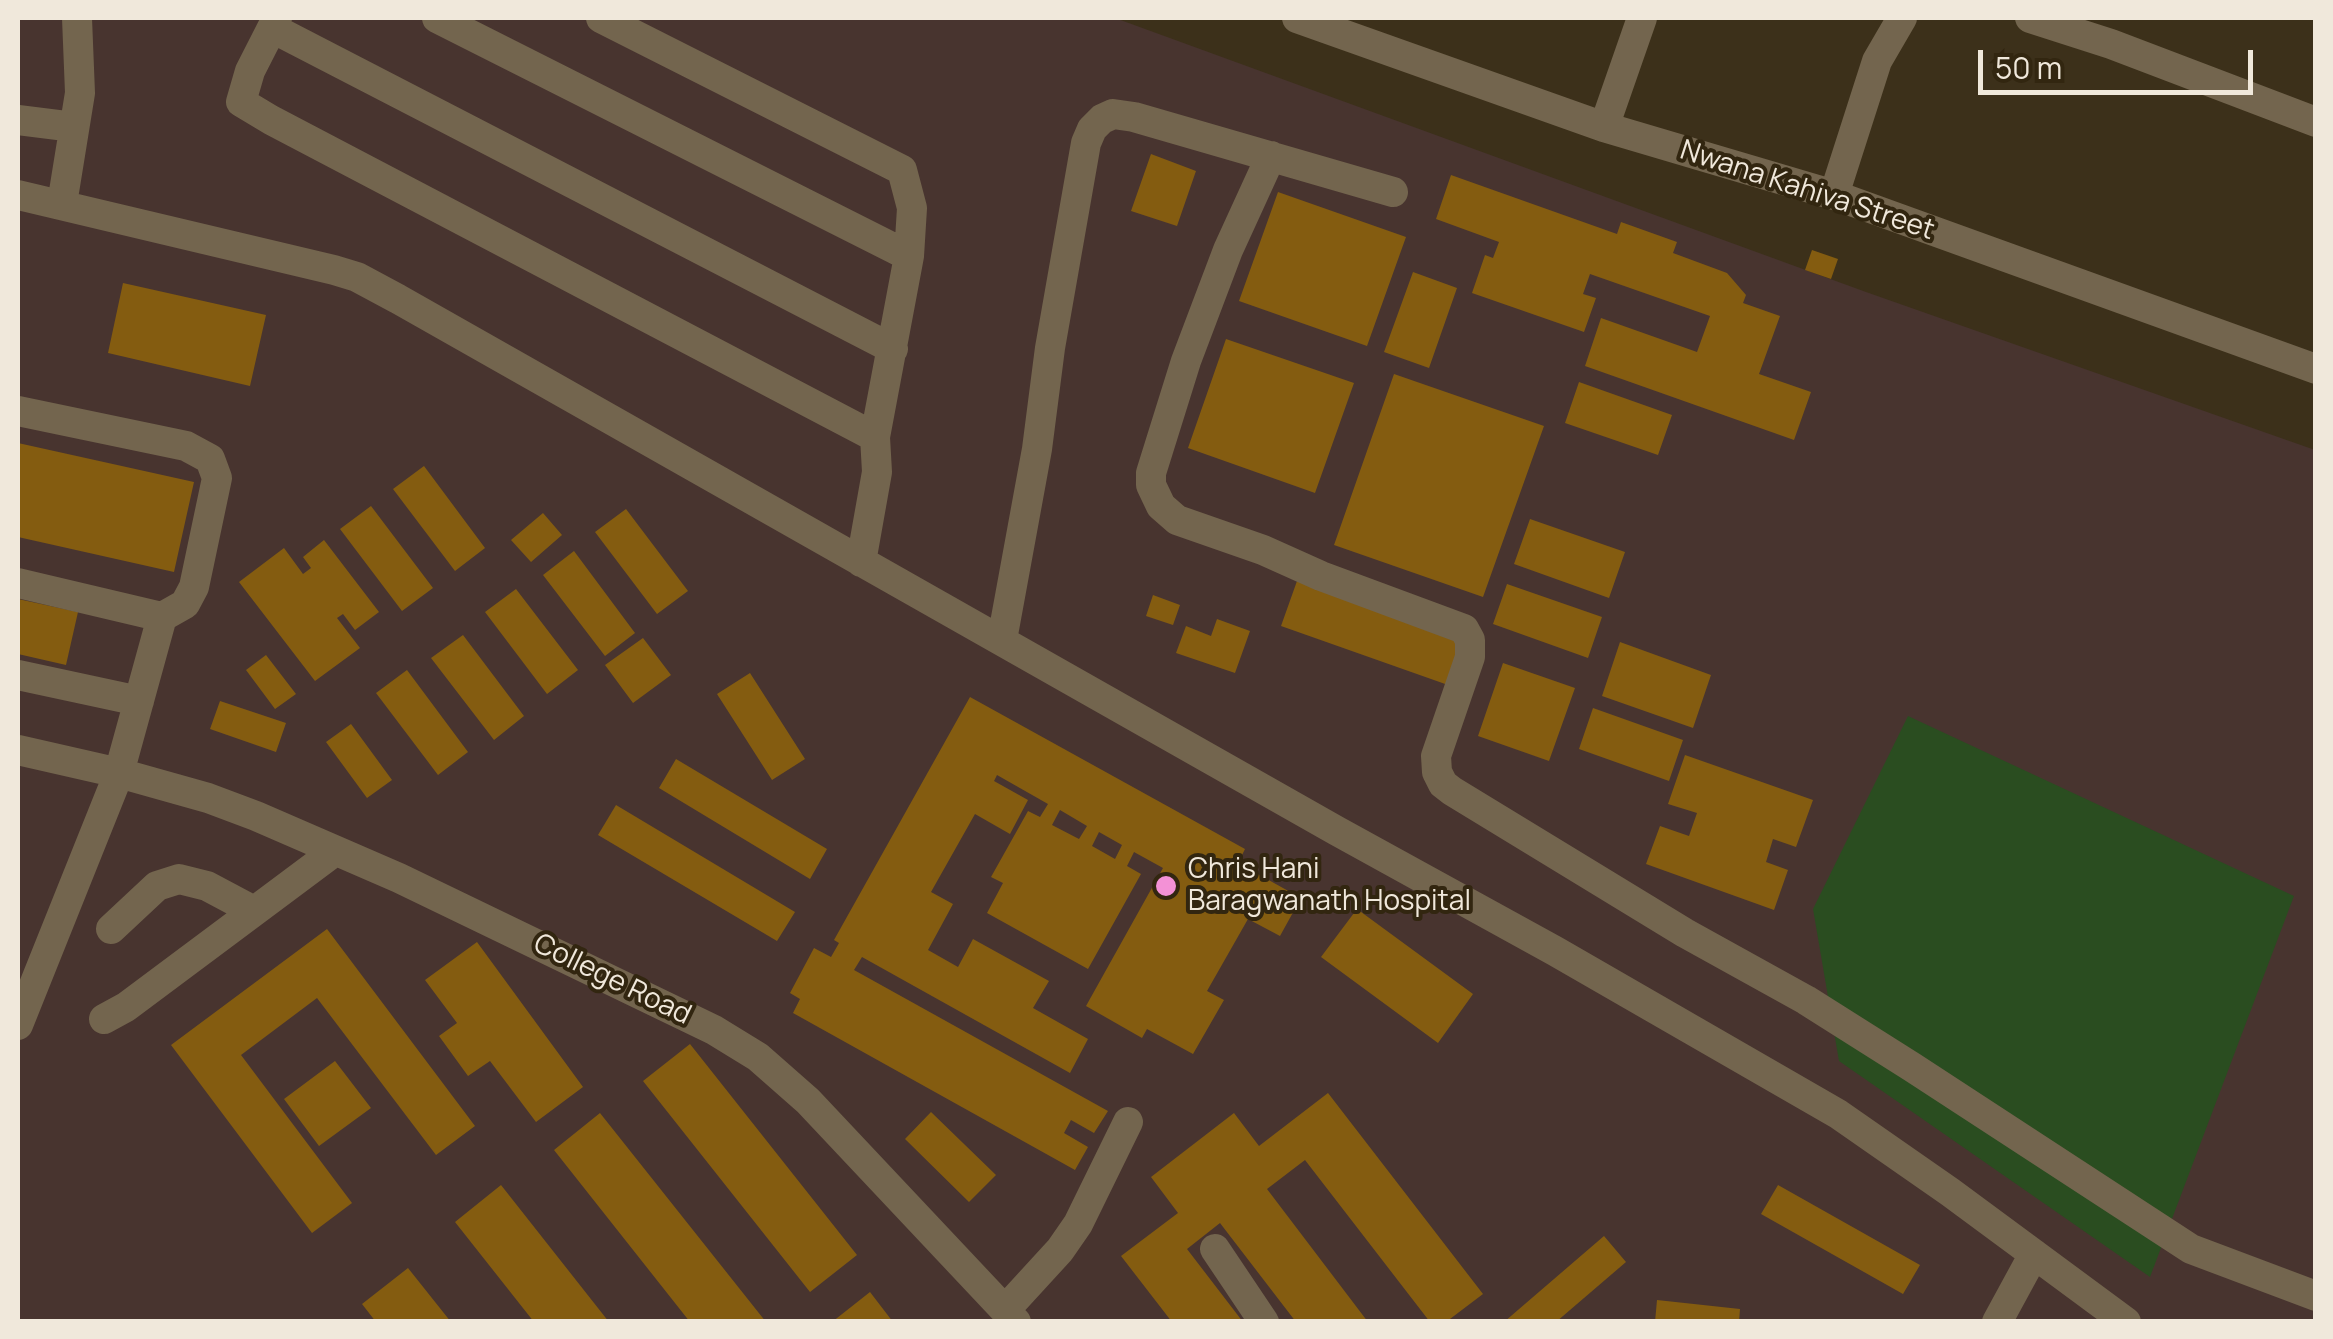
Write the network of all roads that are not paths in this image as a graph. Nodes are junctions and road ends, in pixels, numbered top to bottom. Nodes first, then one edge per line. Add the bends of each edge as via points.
1 (77, 18) edge
2 (437, 18) edge
3 (601, 18) edge
4 (1297, 18) edge
5 (1642, 18) edge
6 (1902, 18) edge
7 (2030, 18) edge
8 (275, 23) edge
9 (18, 120) edge
10 (2316, 122) edge
11 (74, 127) junction
12 (1604, 127) junction
13 (1271, 156) junction
14 (1393, 192) dead end
15 (18, 195) edge
16 (1834, 195) junction
17 (62, 204) junction
18 (909, 256) junction
19 (892, 349) junction
20 (2316, 369) edge
21 (18, 411) edge
22 (875, 437) junction
23 (861, 562) junction
24 (18, 583) edge
25 (162, 618) junction
26 (1002, 640) junction
27 (18, 676) edge
28 (139, 701) junction
29 (18, 750) edge
30 (119, 774) junction
31 (335, 850) junction
32 (254, 911) junction
33 (111, 929) dead end
34 (29, 964) edge
35 (104, 1019) dead end
36 (18, 1025) edge
37 (1128, 1122) dead end
38 (1216, 1248) dead end
39 (2034, 1254) junction
40 (2316, 1296) edge
41 (1011, 1316) edge
42 (1264, 1322) edge
43 (1997, 1322) edge
44 (2126, 1322) edge

1 - 11 street via 80,93
2 - 18 street
3 - 18 street via 902,170 912,208
4 - 12 street, Nwana Kahiva Street
5 - 12 street
6 - 16 street via 1877,61
7 - 10 street
8 - 19 street
8 - 22 street via 240,102
9 - 11 street
11 - 17 street
12 - 16 street, Nwana Kahiva Street
13 - 14 street
13 - 26 street via 1118,114 1089,132
13 - 40 street via 1186,361 1152,473 1160,506 1177,520 1464,629 1470,657 1436,756 1437,772 1452,791 1806,1000 2191,1249
15 - 17 street
16 - 20 street, Nwana Kahiva Street
17 - 23 street via 356,276
18 - 19 street
19 - 22 street
21 - 25 street via 186,446 210,459 217,478 194,587 184,604
22 - 23 street via 877,472
23 - 26 street
24 - 25 street
25 - 28 street
26 - 39 street via 1838,1114
27 - 28 street
28 - 30 street
29 - 30 street, College Road
30 - 31 street, College Road via 208,798
30 - 34 street
31 - 32 street
31 - 41 street, College Road via 758,1057 808,1100
32 - 33 street via 179,879 157,886
32 - 35 street
34 - 36 street
37 - 41 street via 1078,1224
38 - 42 street
39 - 43 street
39 - 44 street

